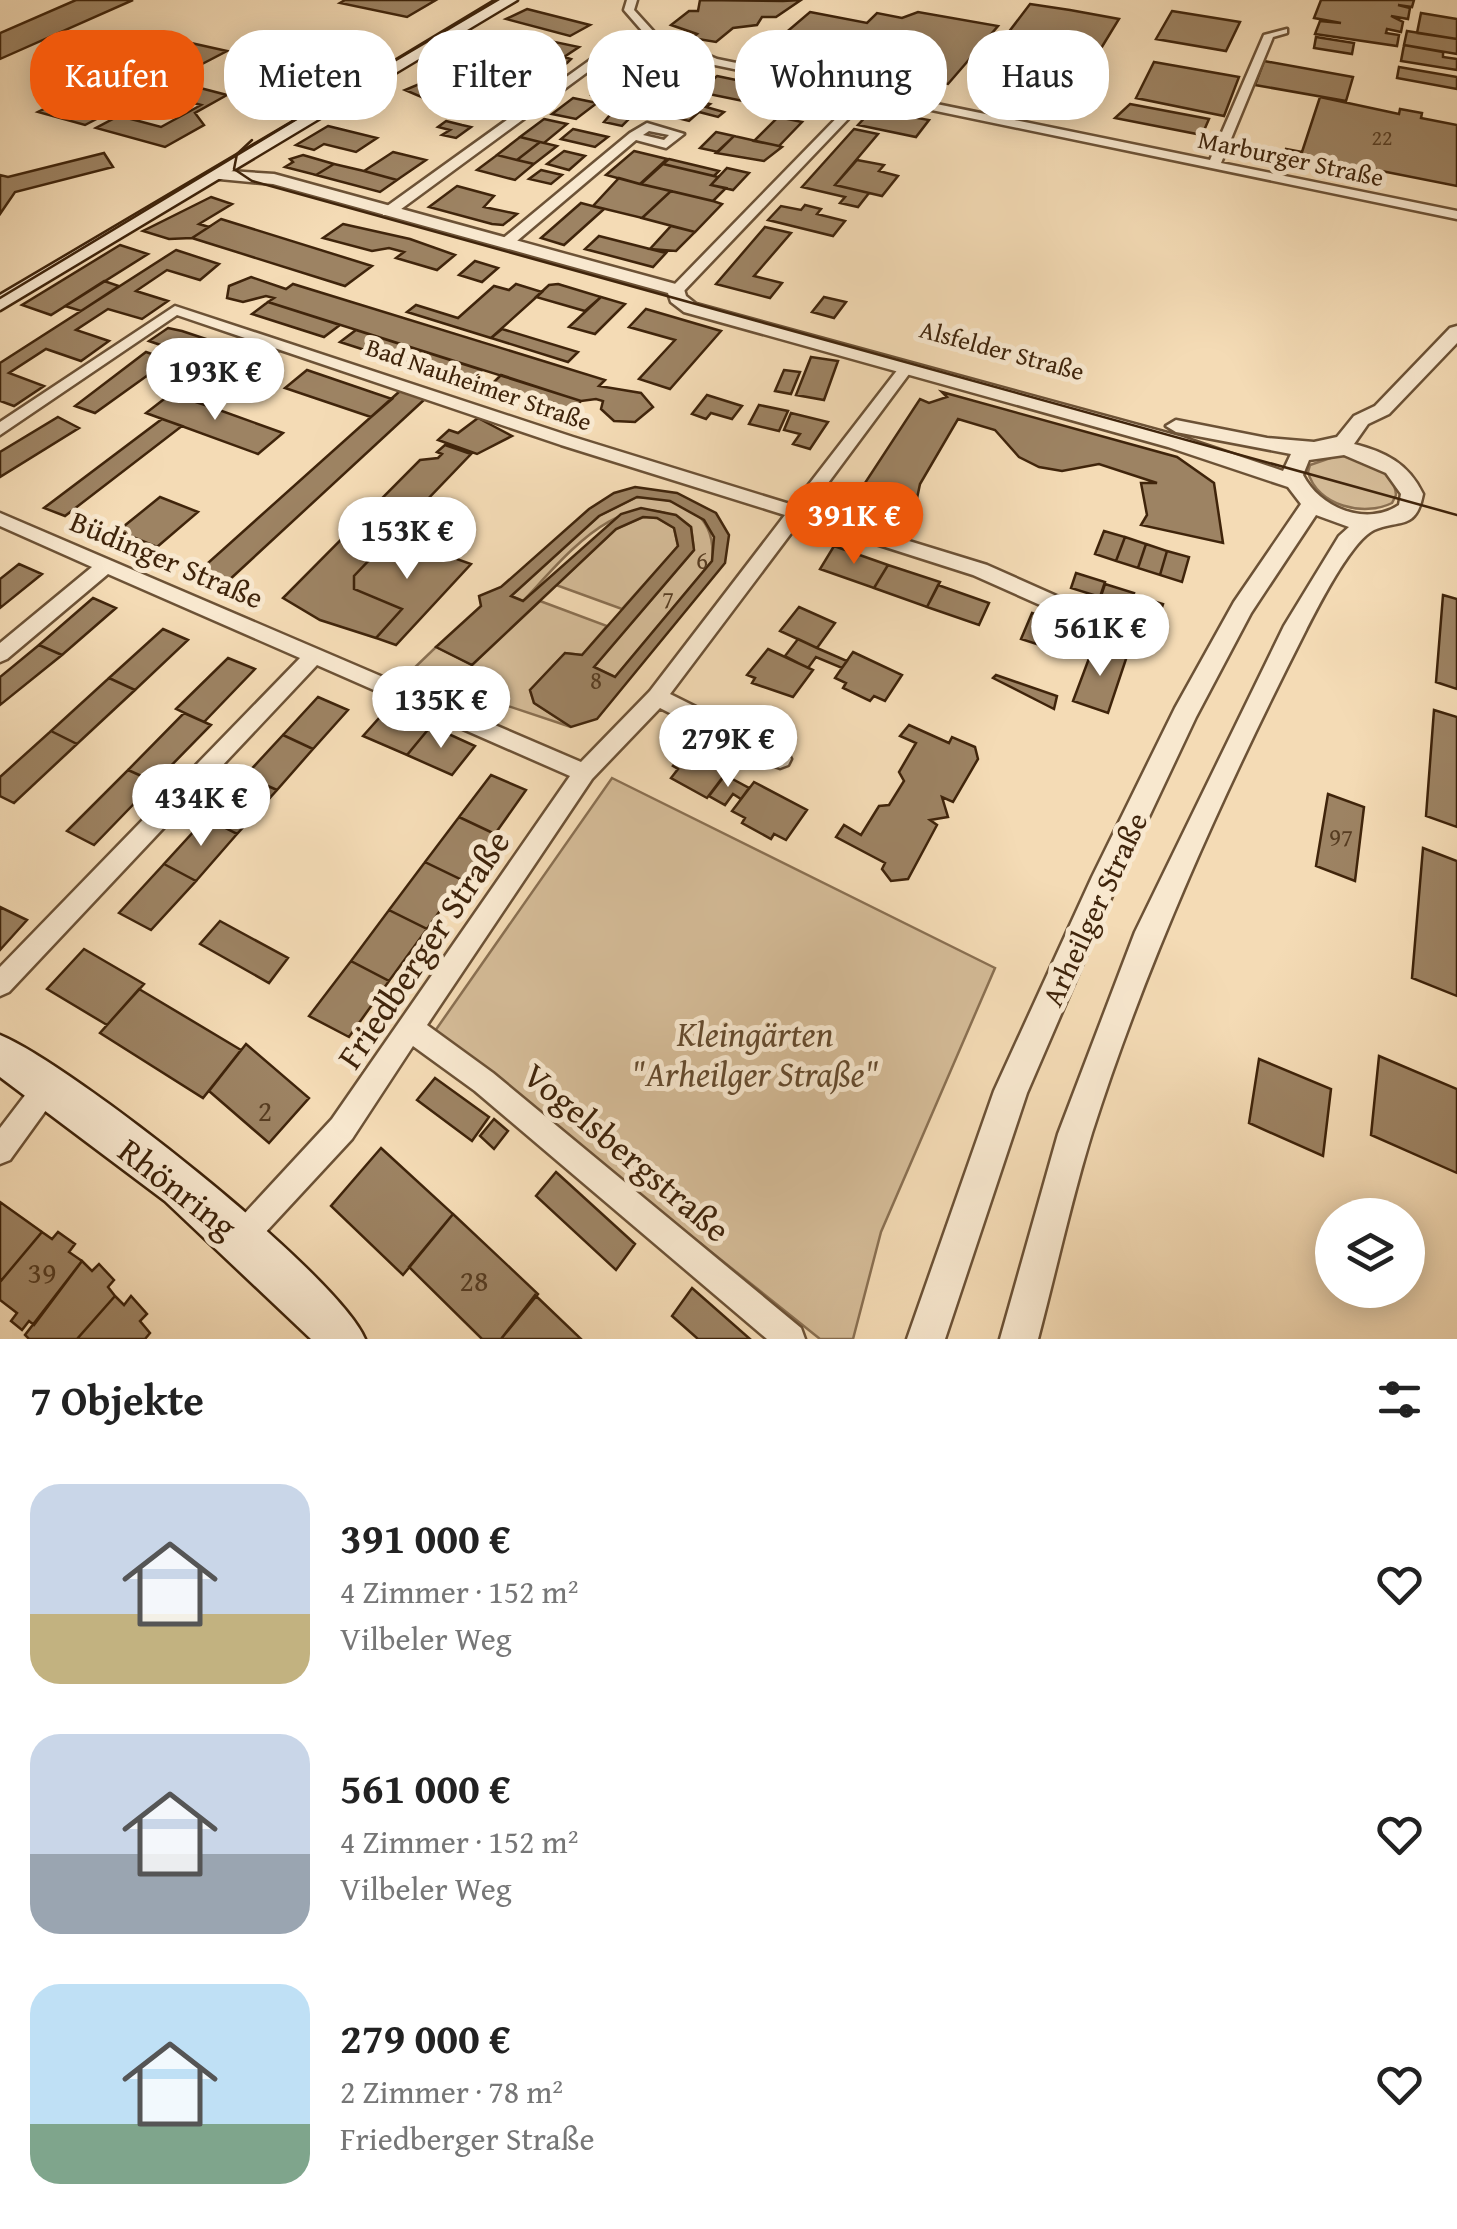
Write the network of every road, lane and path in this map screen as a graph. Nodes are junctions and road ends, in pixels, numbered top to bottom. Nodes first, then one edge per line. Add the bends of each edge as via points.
1 (477, 0) edge
2 (510, 0) edge
3 (632, 0) edge
4 (646, 30) edge
5 (1283, 30) dead end
6 (587, 67) edge
7 (947, 111) edge
8 (841, 120) edge
9 (634, 136) dead end
10 (1214, 165) junction
11 (214, 175) junction
12 (388, 212) junction
13 (1457, 215) edge
14 (506, 243) junction
15 (0, 284) edge
16 (677, 290) junction
17 (0, 304) edge
18 (1457, 332) edge
19 (907, 367) junction
20 (1375, 416) junction
21 (0, 430) edge
22 (1321, 448) junction
23 (1376, 458) junction
24 (1304, 492) junction
25 (799, 513) junction
26 (0, 519) edge
27 (1369, 522) junction
28 (106, 566) junction
29 (1118, 631) dead end
30 (0, 654) edge
31 (314, 656) junction
32 (658, 697) junction
33 (780, 759) dead end
34 (584, 772) junction
35 (0, 984) edge
36 (412, 1029) junction
37 (0, 1054) edge
38 (48, 1086) junction
39 (0, 1150) edge
40 (242, 1238) junction
41 (338, 1337) edge
42 (790, 1339) edge
43 (926, 1339) edge
44 (1018, 1339) edge

1 - 15 main road
2 - 11 main road
3 - 4 street via 629,10
5 - 10 street via 1269,35
6 - 12 street
7 - 10 street, Marburger Straße
8 - 16 street
9 - 14 street
10 - 13 street, Marburger Straße
11 - 12 street, Alsfelder Straße via 274,179
11 - 17 main road
12 - 14 street, Alsfelder Straße
14 - 16 street, Alsfelder Straße
16 - 19 street, Alsfelder Straße via 676,298 690,308
16 - 22 street, Alsfelder Straße via 1207,434
18 - 20 street, Arheilger Straße
19 - 24 street, Alsfelder Straße via 1176,442
19 - 25 street, Friedberger Straße
20 - 22 street, Arheilger Straße via 1361,420 1344,442
20 - 23 street via 1370,443
21 - 25 street, Bad Nauheimer Straße via 176,310
22 - 23 street
22 - 24 street, Arheilger Straße via 1294,462
23 - 27 street, Arheilger Straße via 1402,476 1412,502 1393,520
24 - 27 street via 1340,516
24 - 43 street, Arheilger Straße via 1102,886 1011,1091
25 - 29 street via 980,570
25 - 32 street, Friedberger Straße
26 - 28 street, Büdinger Straße
27 - 44 street, Arheilger Straße via 1348,542 1296,626 1150,932 1076,1134
28 - 30 street
28 - 31 street, Büdinger Straße
31 - 34 street, Büdinger Straße
31 - 35 street
32 - 33 street
32 - 34 street, Friedberger Straße
34 - 36 street, Friedberger Straße
36 - 40 street, Friedberger Straße via 342,1129
36 - 42 street, Vogelsbergstraße
37 - 38 main road, Rhönring
38 - 39 street
38 - 40 main road, Rhönring
40 - 41 main road, Rhönring

